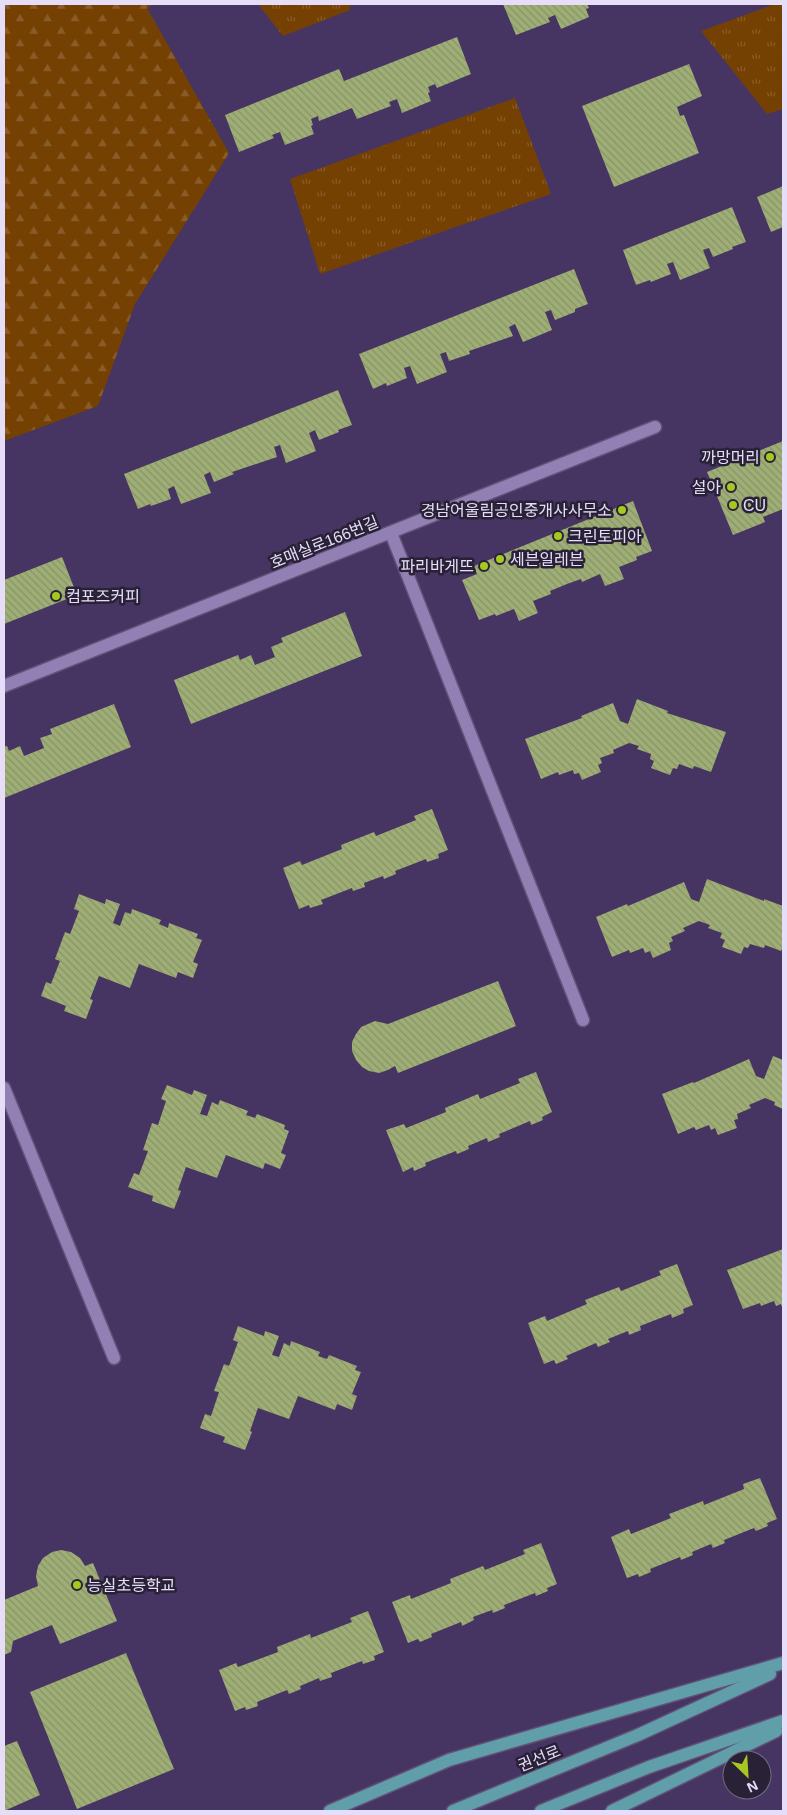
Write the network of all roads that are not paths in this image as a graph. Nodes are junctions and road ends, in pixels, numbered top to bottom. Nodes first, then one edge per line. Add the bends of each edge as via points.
1 (655, 427) dead end
2 (391, 533) junction
3 (4, 686) edge
4 (583, 1020) dead end
5 (4, 1088) edge
6 (114, 1358) dead end
7 (783, 1663) edge
8 (783, 1668) edge
9 (783, 1722) edge
10 (783, 1727) edge
11 (330, 1811) edge
12 (453, 1811) edge
13 (541, 1811) edge
14 (612, 1811) edge

1 - 2 street, 호매실로166번길
2 - 3 street, 호매실로166번길
2 - 4 street
5 - 6 street
7 - 11 main road via 449,1760
8 - 12 main road, 권선로 via 638,1735
9 - 13 main road via 649,1767
10 - 14 main road

